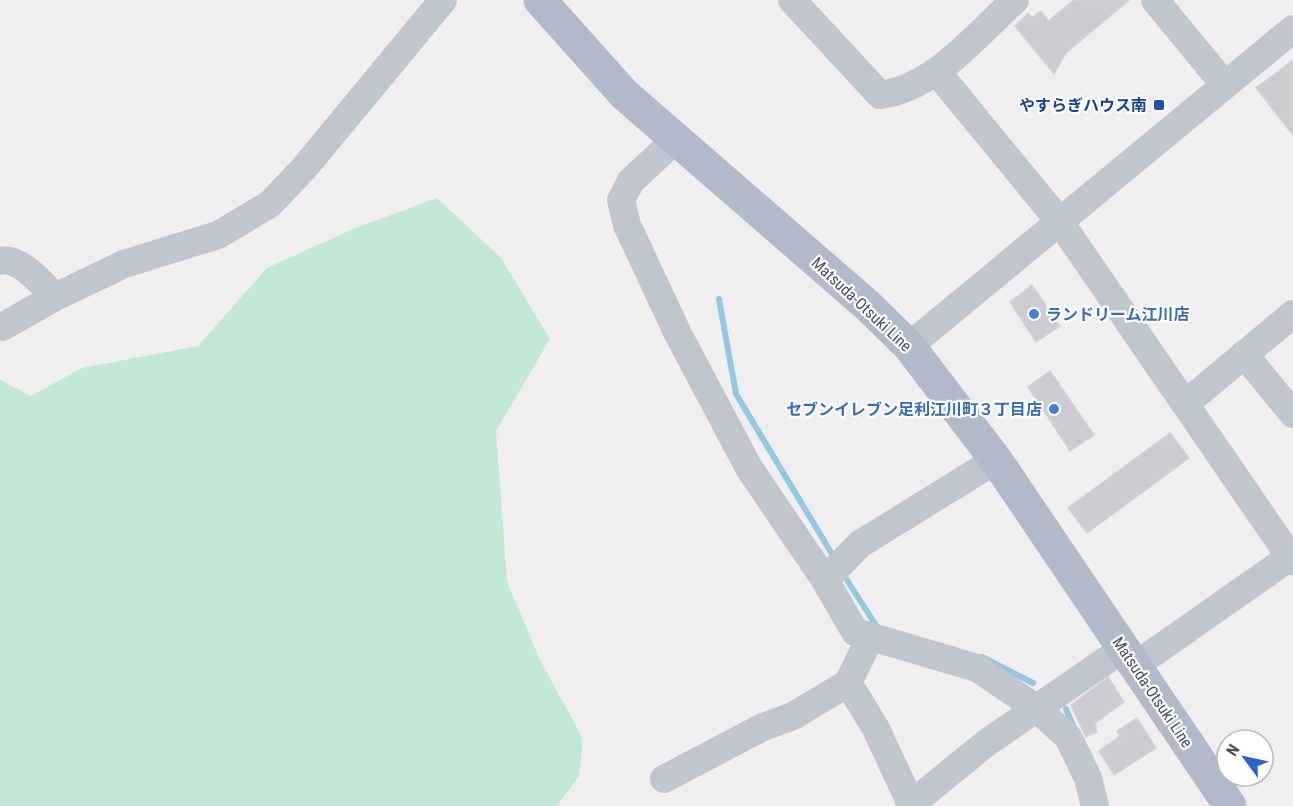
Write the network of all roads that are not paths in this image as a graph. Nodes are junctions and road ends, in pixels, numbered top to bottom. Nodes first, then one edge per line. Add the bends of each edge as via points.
1 (442, 0) edge
2 (540, 0) edge
3 (792, 0) edge
4 (1015, 0) edge
5 (1155, 0) edge
6 (1293, 29) edge
7 (937, 72) junction
8 (1224, 84) junction
9 (675, 140) junction
10 (1060, 222) junction
11 (0, 261) edge
12 (54, 297) junction
13 (1293, 314) edge
14 (2, 327) dead end
15 (909, 346) junction
16 (1244, 354) junction
17 (1185, 404) junction
18 (1293, 414) edge
19 (996, 460) junction
20 (1291, 559) edge
21 (825, 580) junction
22 (871, 636) junction
23 (1130, 656) junction
24 (848, 683) junction
25 (1036, 708) junction
26 (664, 779) dead end
27 (910, 806) edge
28 (1095, 806) edge
29 (1230, 806) edge

1 - 12 street via 270,204 218,235 124,264
2 - 9 main road, Matsuda-Otsuki Line via 624,94
3 - 7 street via 880,95 909,88
4 - 7 street
5 - 8 street
6 - 8 street
7 - 10 street
8 - 10 street
9 - 15 main road, Matsuda-Otsuki Line via 867,305
9 - 21 street via 631,181 621,200 627,225 678,334 749,468
10 - 15 street
10 - 17 street
11 - 12 street via 14,263 35,276
12 - 14 street
13 - 16 street
15 - 19 main road, Matsuda-Otsuki Line
16 - 17 street
16 - 18 street
17 - 20 street
19 - 21 street via 860,544
19 - 23 main road, Matsuda-Otsuki Line
20 - 23 street
21 - 22 street via 855,632
22 - 24 street
22 - 25 street via 977,668
23 - 25 street
23 - 29 main road, Matsuda-Otsuki Line
24 - 26 street via 793,716 763,727
24 - 27 street via 875,727
25 - 27 street
25 - 28 street via 1068,737 1088,778

